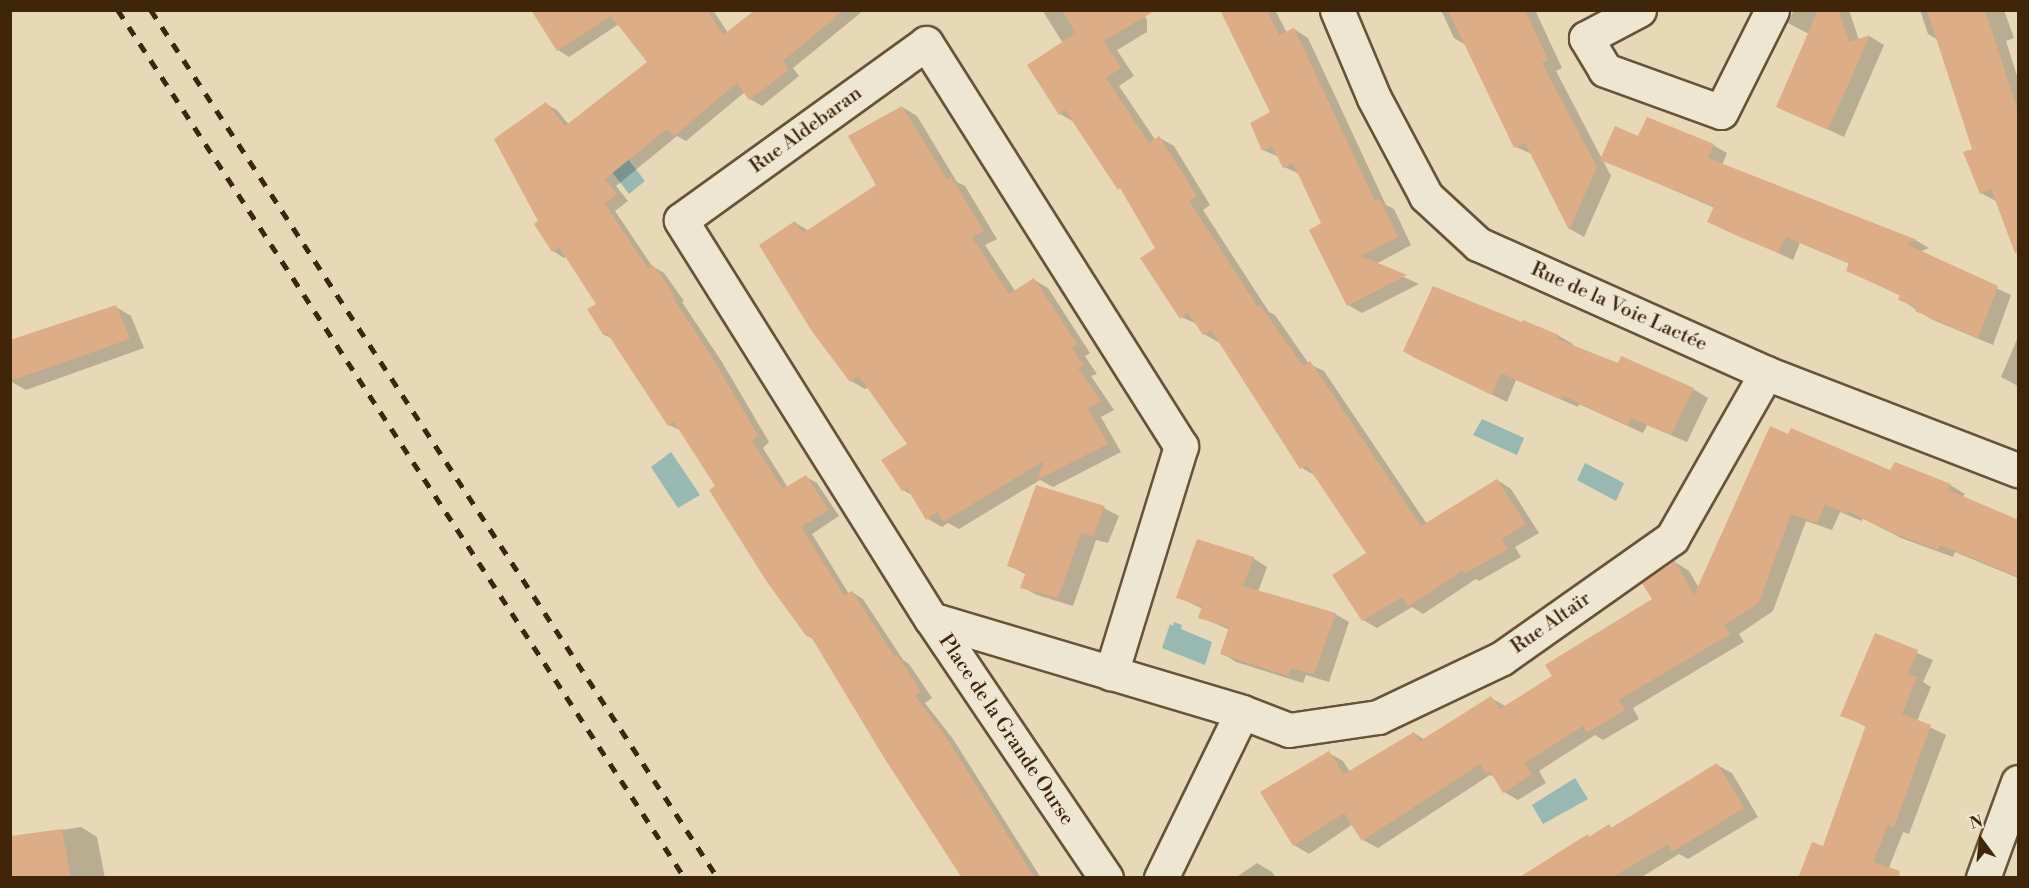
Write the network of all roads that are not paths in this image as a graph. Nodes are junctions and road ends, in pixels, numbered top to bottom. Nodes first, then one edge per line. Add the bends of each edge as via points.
1 (1337, 10) edge
2 (1639, 10) edge
3 (1772, 10) edge
4 (1766, 373) junction
5 (2019, 470) edge
6 (931, 619) junction
7 (1111, 673) junction
8 (1242, 712) junction
9 (2019, 782) edge
10 (1106, 878) edge
11 (1161, 878) edge
12 (1983, 878) edge

1 - 4 street, Rue de la Voie Lactée via 1374,98 1426,196 1478,244
2 - 3 street via 1587,38 1605,70 1721,112
4 - 5 street, Rue de la Voie Lactée
4 - 8 street, Rue Altaïr via 1672,538 1502,658 1378,717 1289,730
6 - 7 street, Place de la Grande Ourse
6 - 7 street, Rue Aldebaran via 681,220 926,43 1181,446
6 - 10 street, Place de la Grande Ourse
7 - 8 street, Place de la Grande Ourse
8 - 11 street
9 - 12 street

